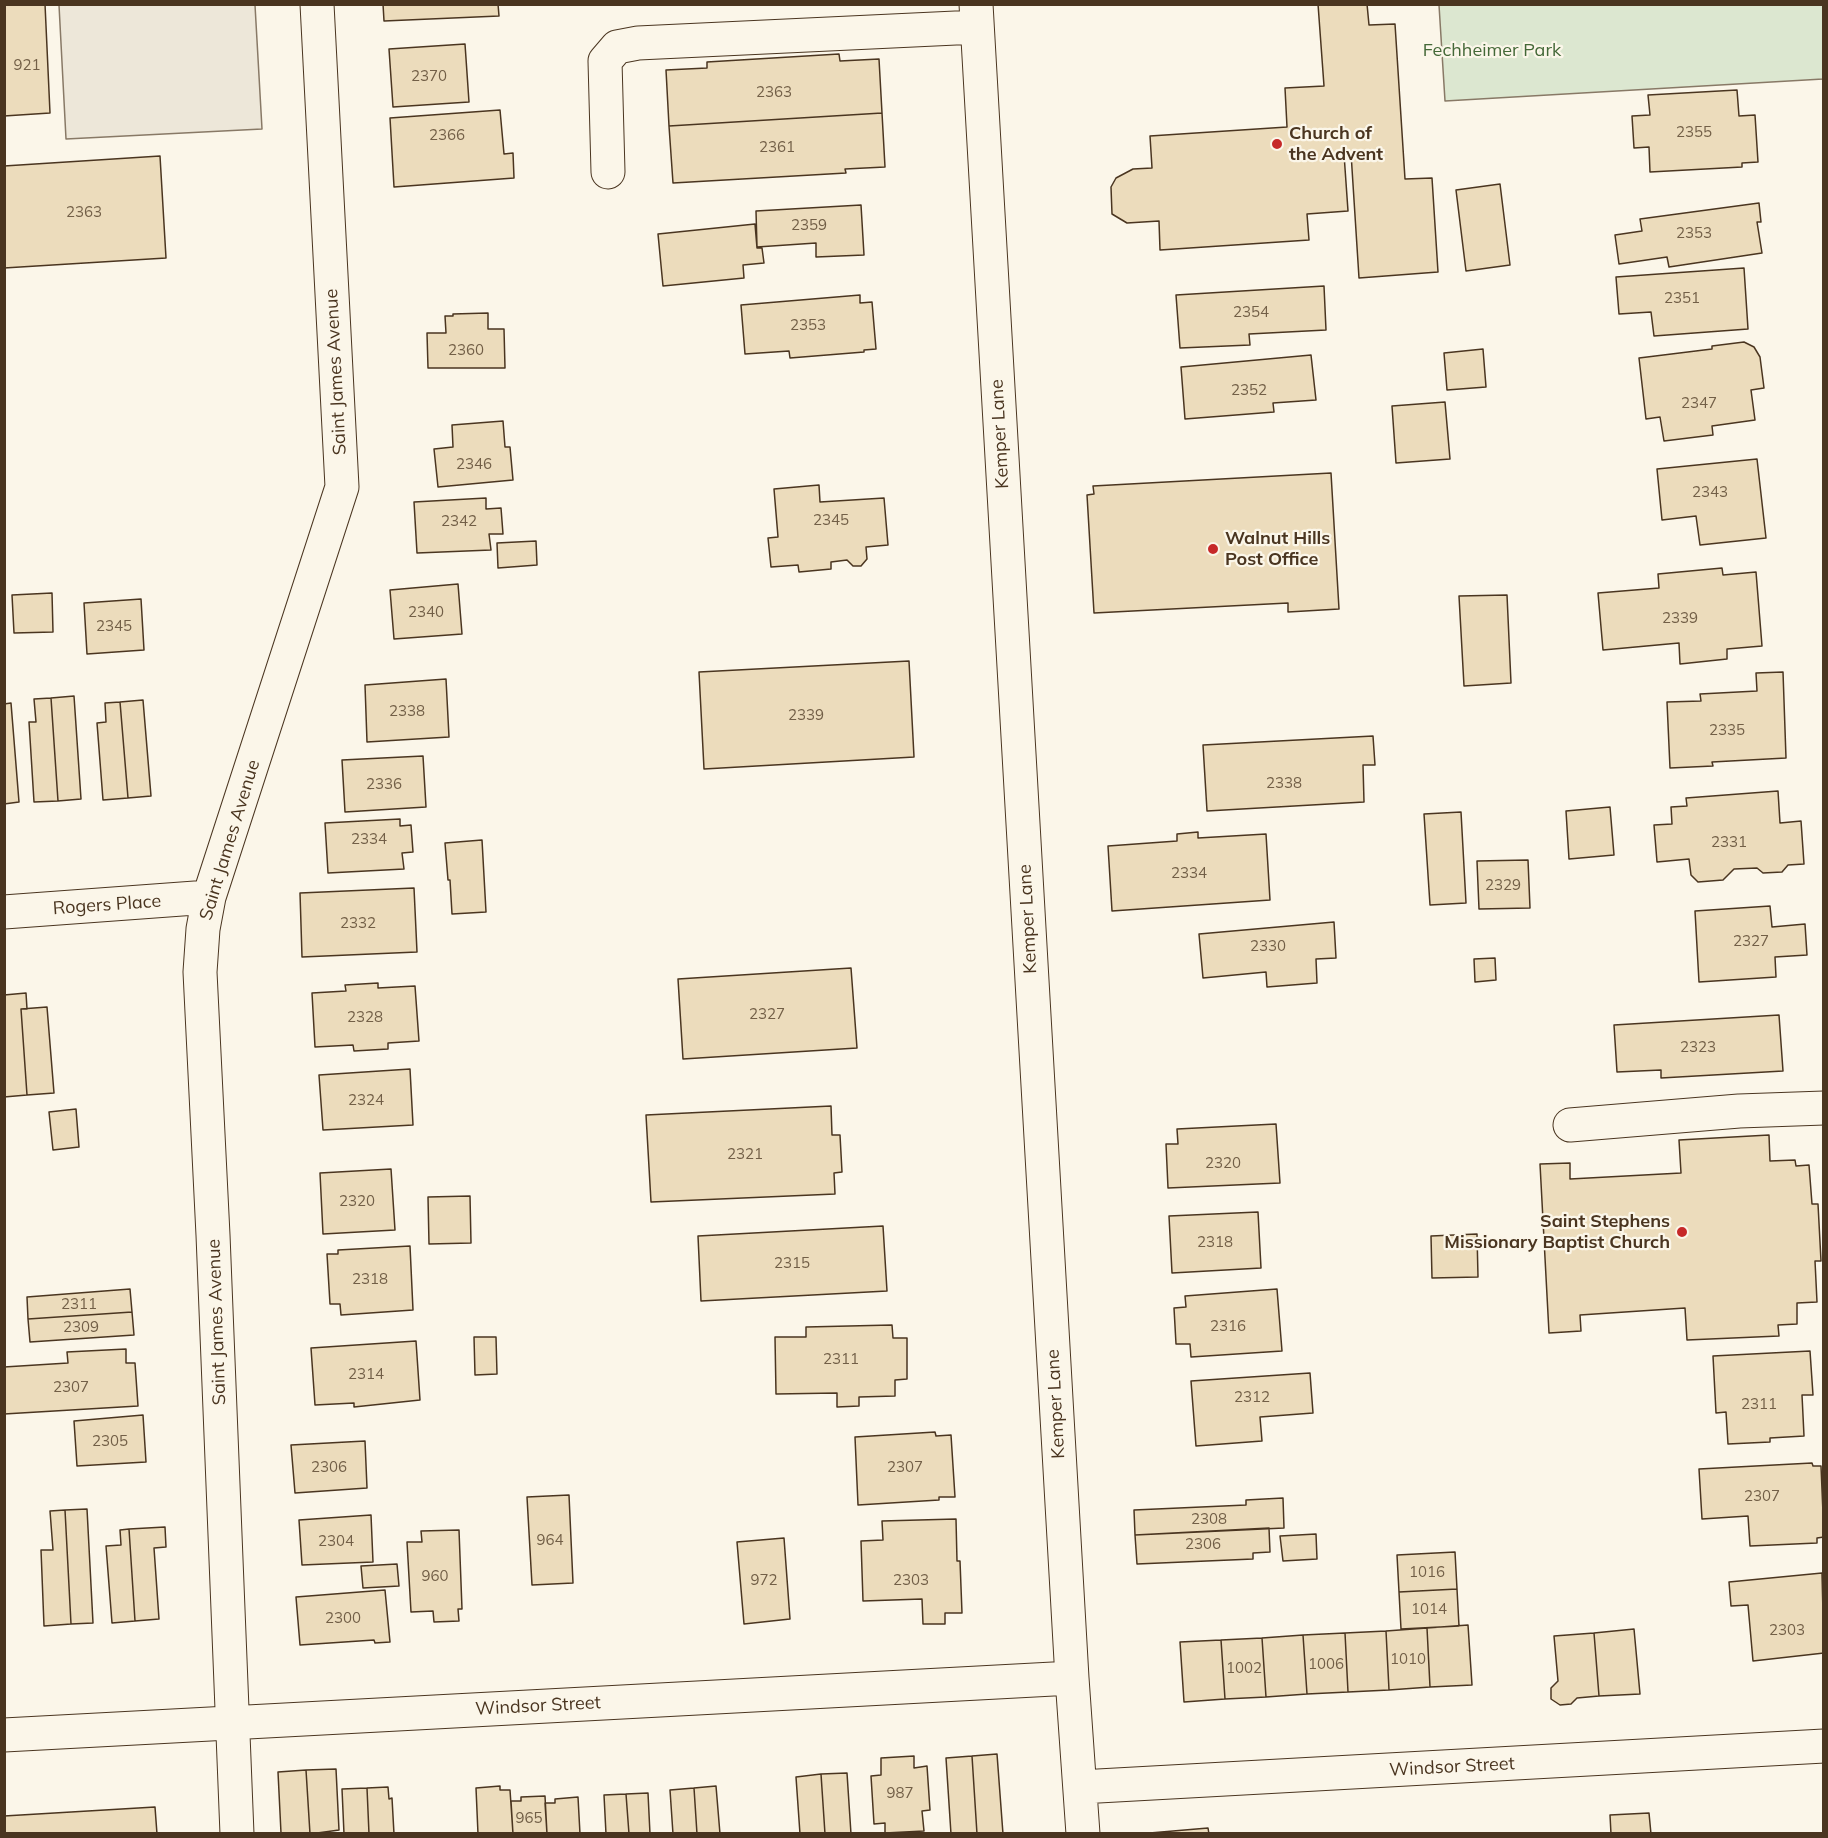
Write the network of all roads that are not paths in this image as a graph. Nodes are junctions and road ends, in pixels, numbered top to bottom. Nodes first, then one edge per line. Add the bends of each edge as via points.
1 (317, 4) edge
2 (977, 16) edge
3 (608, 172) dead end
4 (209, 897) junction
5 (4, 912) edge
6 (1824, 1108) edge
7 (1570, 1125) dead end
8 (1072, 1678) junction
9 (232, 1722) junction
10 (4, 1735) edge
11 (1824, 1746) edge
12 (1080, 1787) junction
13 (237, 1833) edge
14 (1083, 1833) edge

1 - 4 street, Saint James Avenue via 342,488
2 - 3 street via 617,47 605,61
2 - 8 street, Kemper Lane
4 - 5 street, Rogers Place
4 - 9 street, Saint James Avenue via 200,972
6 - 7 street
8 - 9 street, Windsor Street
8 - 12 street, Kemper Lane
9 - 10 street, Windsor Street
9 - 13 street, Saint James Avenue
11 - 12 street, Windsor Street
12 - 14 street, Kemper Lane

